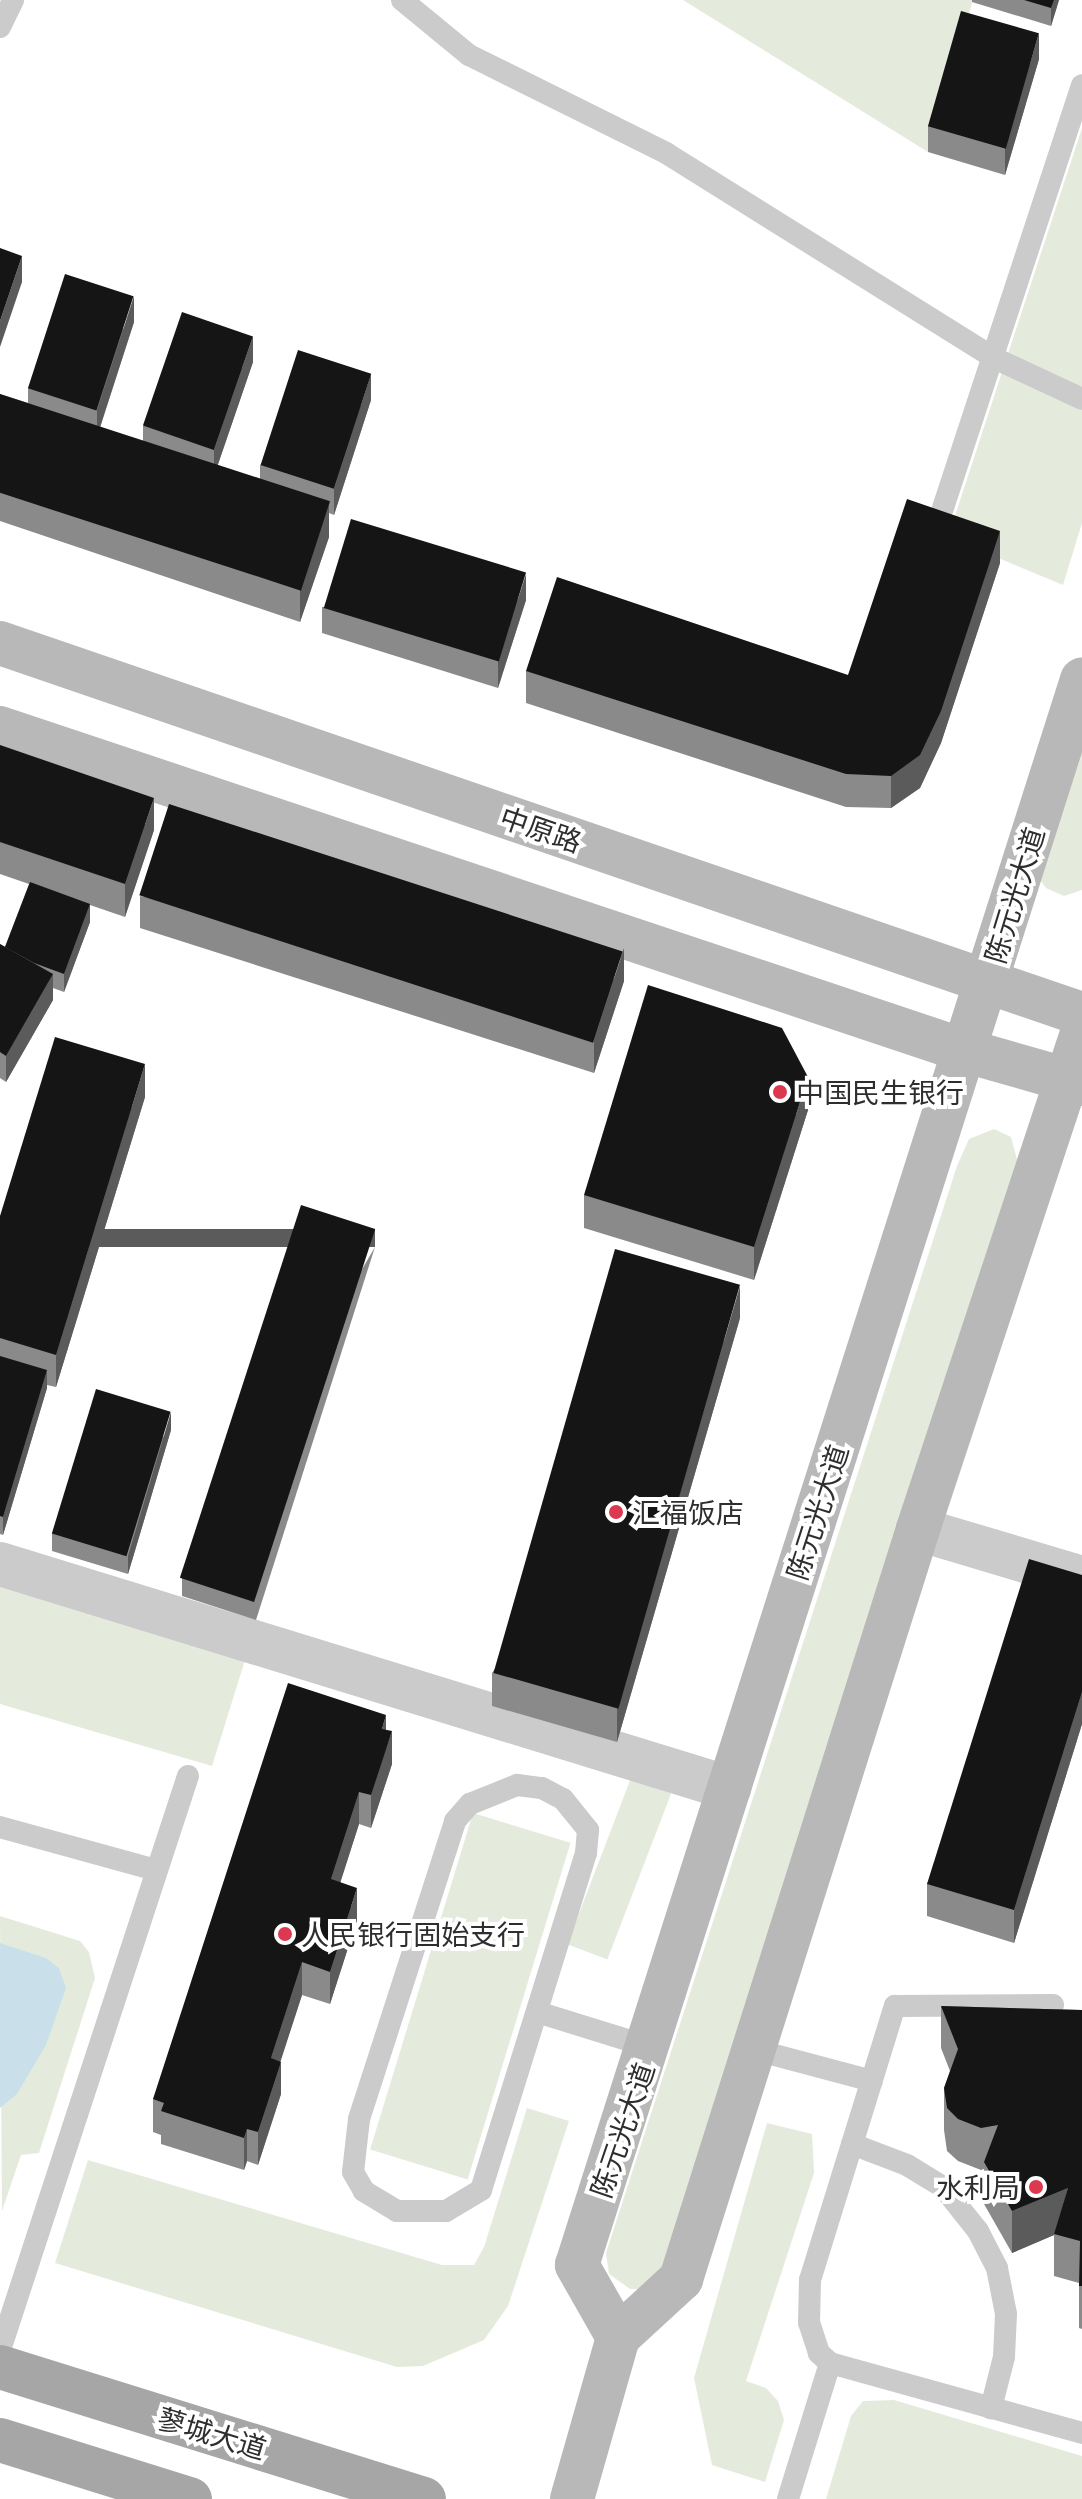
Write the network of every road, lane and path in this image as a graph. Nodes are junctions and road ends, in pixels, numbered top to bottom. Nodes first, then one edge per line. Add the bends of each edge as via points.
1 (13, 0) edge
2 (402, 0) edge
3 (0, 27) edge
4 (1082, 85) edge
5 (992, 357) junction
6 (1082, 399) edge
7 (943, 508) edge
8 (0, 643) edge
9 (1082, 680) edge
10 (0, 728) edge
11 (987, 982) junction
12 (1082, 1014) edge
13 (1082, 1033) edge
14 (963, 1050) junction
15 (1075, 1082) edge
16 (918, 1529) junction
17 (0, 1564) edge
18 (1082, 1578) edge
19 (188, 1776) dead end
20 (729, 1788) junction
21 (0, 1827) edge
22 (156, 1870) junction
23 (1053, 2005) dead end
24 (537, 2012) junction
25 (650, 2047) junction
26 (752, 2049) junction
27 (872, 2081) junction
28 (852, 2144) junction
29 (618, 2337) junction
30 (0, 2350) edge
31 (830, 2363) junction
32 (0, 2367) edge
33 (991, 2408) junction
34 (1082, 2433) edge
35 (0, 2440) edge
36 (190, 2499) edge
37 (424, 2499) edge
38 (572, 2499) edge
39 (788, 2499) edge

1 - 3 lane
2 - 5 lane via 469,55 666,153
4 - 5 lane
5 - 6 lane
5 - 7 lane
8 - 11 main road, 中原路
9 - 11 main road, 陈元光大道
10 - 14 main road
11 - 12 main road, 中原路
11 - 14 main road, 陈元光大道
13 - 15 main road
14 - 15 main road
14 - 20 main road, 陈元光大道
15 - 16 main road
16 - 18 street
16 - 26 main road
17 - 20 street
19 - 22 lane
20 - 25 main road, 陈元光大道
21 - 22 lane
22 - 30 lane
23 - 27 lane via 895,2006
24 - 24 lane via 588,1830 563,1799 542,1788 517,1785 470,1804 455,1821 352,2146 353,2172 364,2191 397,2211 422,2215 446,2211 481,2190
24 - 25 lane
25 - 29 main road, 陈元光大道 via 577,2265
26 - 27 lane
26 - 29 main road via 681,2279
27 - 28 lane
28 - 31 lane via 810,2280 809,2323 819,2353
28 - 33 lane via 907,2165 943,2187 978,2231 997,2268 1006,2314 1004,2357
29 - 38 main road
31 - 33 lane
31 - 39 lane
32 - 37 main road, 蓼城大道
33 - 34 lane
35 - 36 main road

